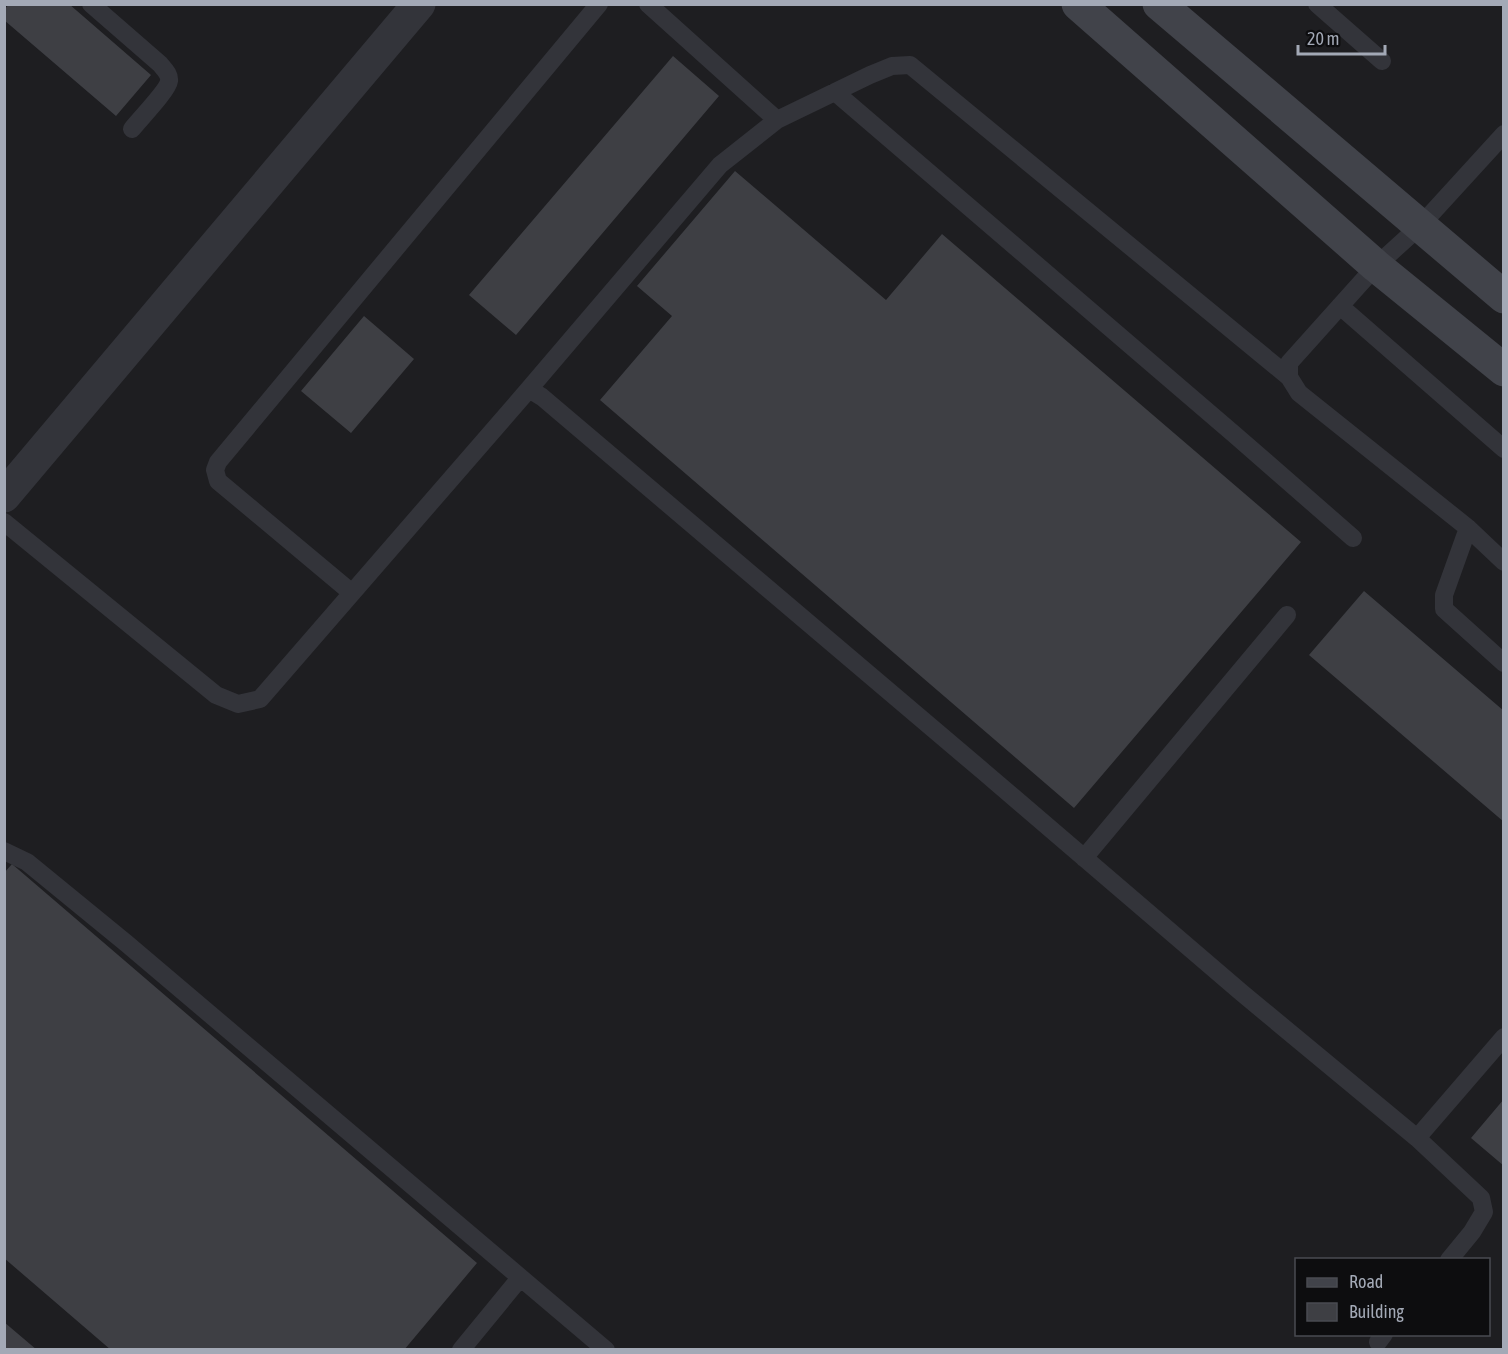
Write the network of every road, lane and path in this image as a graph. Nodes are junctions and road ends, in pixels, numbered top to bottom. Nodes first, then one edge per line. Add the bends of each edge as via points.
1 (91, 4) edge
2 (418, 4) edge
3 (599, 4) edge
4 (648, 4) edge
5 (1078, 4) edge
6 (1159, 4) edge
7 (1317, 4) edge
8 (1382, 61) dead end
9 (835, 92) junction
10 (777, 120) junction
11 (132, 129) dead end
12 (1503, 134) edge
13 (1420, 226) junction
14 (1376, 266) junction
15 (1503, 297) edge
16 (1340, 306) junction
17 (1503, 370) edge
18 (1289, 377) junction
19 (529, 389) junction
20 (1503, 449) edge
21 (4, 496) edge
22 (4, 522) edge
23 (1468, 528) junction
24 (1353, 538) dead end
25 (1503, 562) edge
26 (352, 593) junction
27 (1287, 615) dead end
28 (1503, 663) edge
29 (4, 851) edge
30 (1084, 858) junction
31 (1503, 1037) edge
32 (1417, 1138) junction
33 (1451, 1258) edge
34 (520, 1278) junction
35 (461, 1350) edge
36 (606, 1350) edge

1 - 11 lane via 168,74 165,89
2 - 21 street
3 - 26 lane via 218,462 218,481
4 - 10 lane
5 - 14 street
6 - 13 street
7 - 8 lane
9 - 10 lane
9 - 18 lane via 892,66 910,65
9 - 24 lane
10 - 19 lane via 720,165
12 - 13 lane
13 - 14 lane
13 - 15 street
14 - 16 lane
14 - 17 street
16 - 18 lane via 1289,363
16 - 20 lane
18 - 23 lane via 1299,393
19 - 26 lane
19 - 30 lane
22 - 26 lane via 216,695 238,704 260,699
23 - 25 lane
23 - 28 lane via 1444,595 1444,609
27 - 30 lane
29 - 34 lane via 27,862
30 - 32 lane
31 - 32 lane
32 - 33 lane via 1481,1198 1484,1212
34 - 35 lane
34 - 36 lane

